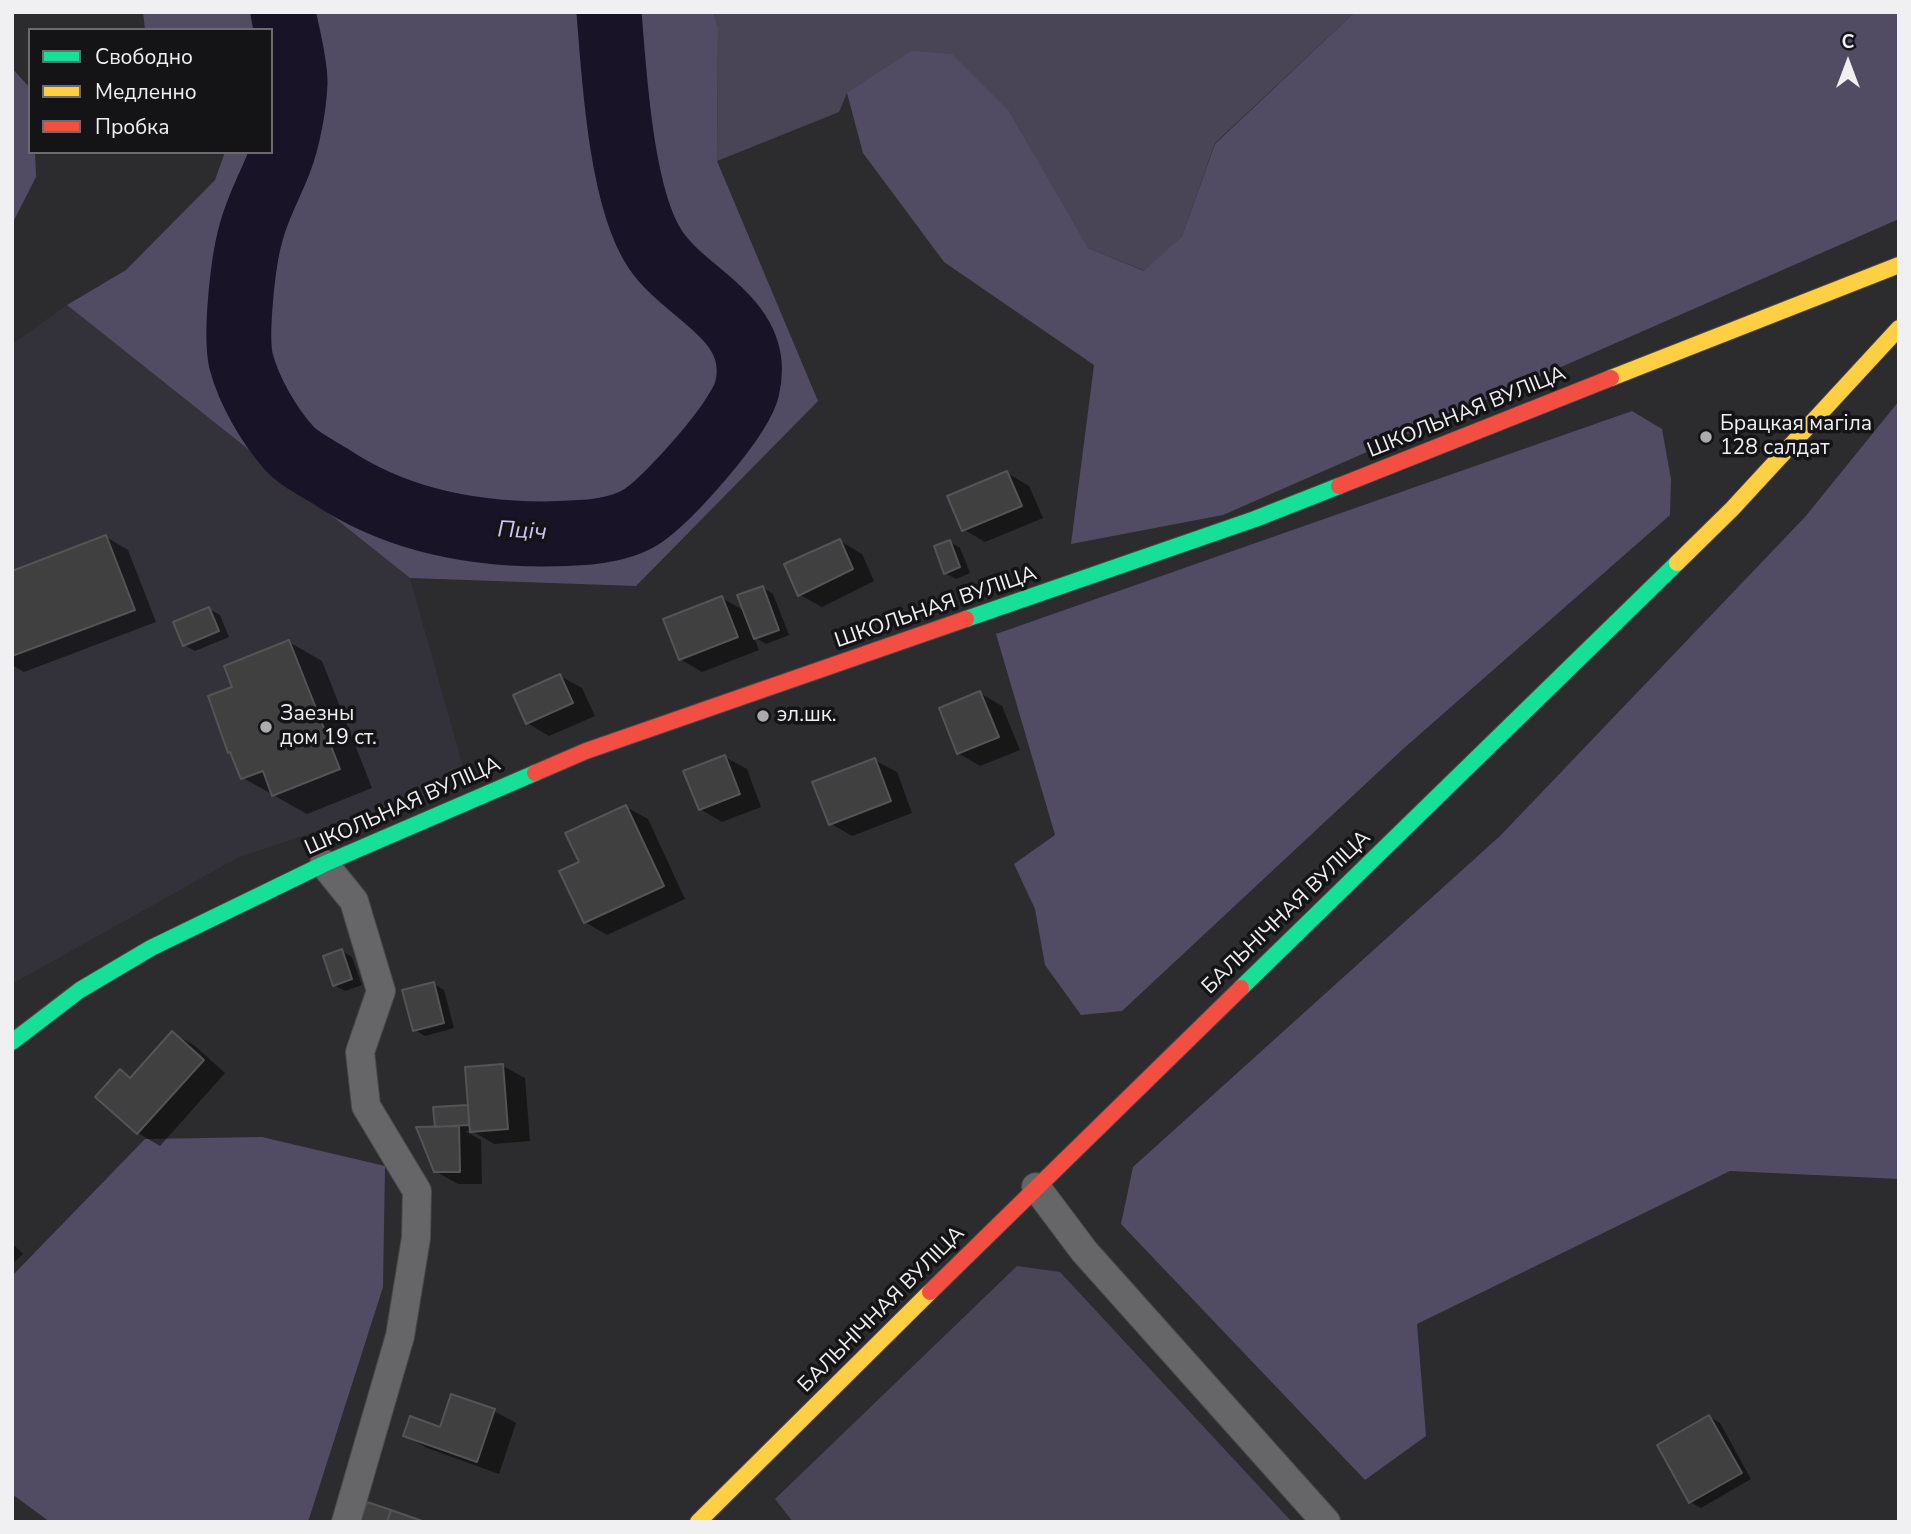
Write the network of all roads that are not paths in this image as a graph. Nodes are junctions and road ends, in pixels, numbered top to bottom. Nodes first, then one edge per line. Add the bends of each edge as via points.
1 (1899, 265) edge
2 (1899, 328) edge
3 (324, 864) junction
4 (12, 1042) edge
5 (1036, 1187) junction
6 (346, 1522) edge
7 (698, 1522) edge
8 (1326, 1522) edge

1 - 3 street, ШКОЛЬНАЯ ВУЛІЦА via 1255,519 586,751
2 - 5 street, БАЛЬНІЧНАЯ ВУЛІЦА via 1732,509
3 - 4 street, ШКОЛЬНАЯ ВУЛІЦА via 151,948 80,990
3 - 6 street via 354,901 381,991 360,1052 366,1106 417,1191 416,1238 400,1336
5 - 7 street, БАЛЬНІЧНАЯ ВУЛІЦА
5 - 8 street via 1084,1251

